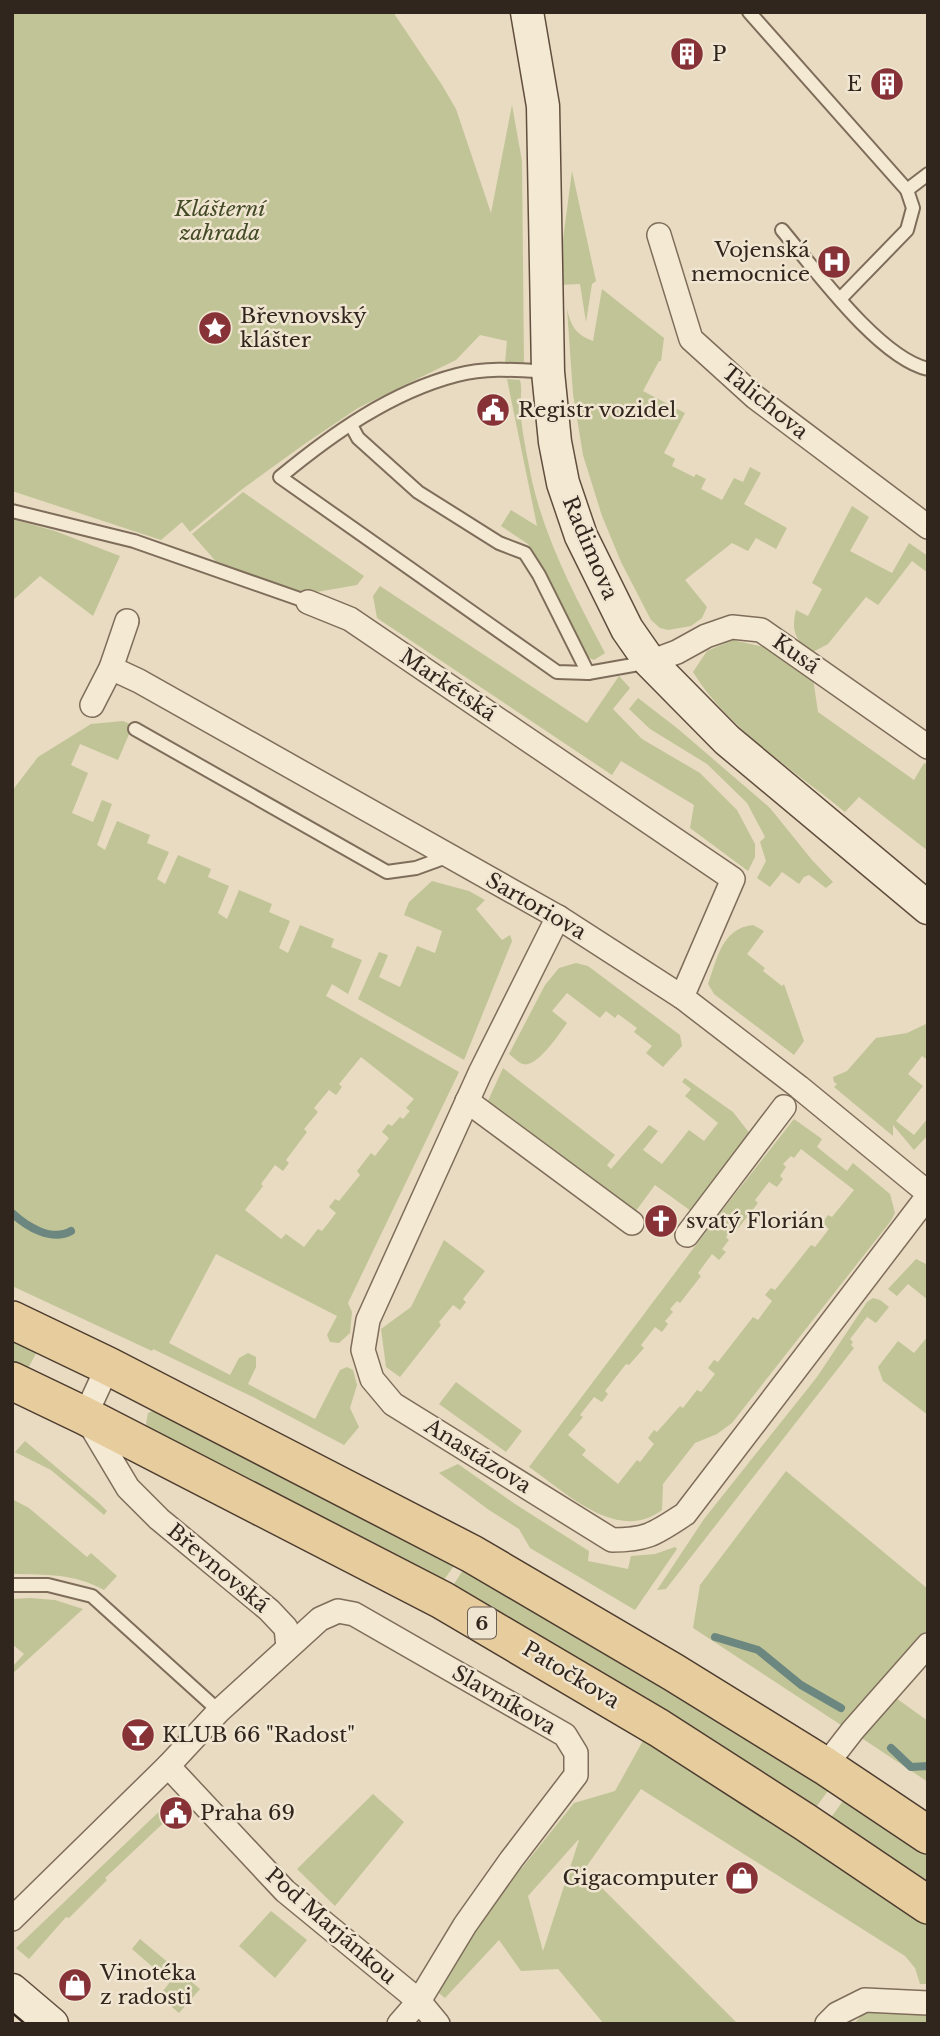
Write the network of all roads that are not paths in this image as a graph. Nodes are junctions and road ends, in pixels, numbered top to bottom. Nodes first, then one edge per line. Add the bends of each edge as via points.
1 (527, 12) edge
2 (749, 12) edge
3 (928, 174) edge
4 (907, 190) junction
5 (782, 230) dead end
6 (659, 235) dead end
7 (840, 299) junction
8 (928, 369) edge
9 (548, 372) junction
10 (351, 425) junction
11 (12, 511) edge
12 (928, 527) edge
13 (308, 602) joint
14 (127, 621) dead end
15 (650, 662) junction
16 (111, 668) junction
17 (588, 673) junction
18 (92, 705) dead end
19 (135, 729) dead end
20 (928, 747) edge
21 (449, 856) junction
22 (928, 908) edge
23 (558, 918) junction
24 (682, 997) junction
25 (467, 1101) junction
26 (785, 1107) dead end
27 (928, 1195) edge
28 (632, 1223) dead end
29 (687, 1235) dead end
30 (12, 1320) edge
31 (108, 1366) junction
32 (12, 1381) edge
33 (85, 1416) junction
34 (12, 1585) edge
35 (928, 1645) edge
36 (288, 1647) junction
37 (219, 1712) junction
38 (168, 1766) junction
39 (825, 1766) junction
40 (928, 1835) edge
41 (928, 1905) edge
42 (12, 1919) edge
43 (12, 1990) edge
44 (419, 2001) junction
45 (928, 2003) edge
46 (52, 2024) edge
47 (399, 2024) edge
48 (438, 2024) edge
49 (827, 2024) edge

1 - 9 street, Radimova via 543,106
2 - 4 lane
3 - 4 lane
4 - 7 lane via 913,208 907,230
5 - 7 lane
6 - 12 street, Talichova via 691,339 755,397
7 - 8 lane via 891,350
9 - 10 lane via 495,369 457,374 390,401
9 - 15 street, Radimova via 555,442 581,536 627,629
10 - 17 lane via 358,439 418,492 499,543 525,553
10 - 17 lane via 280,477 557,672
11 - 13 lane, Markétská via 134,541
13 - 24 street, Markétská via 350,618 733,879
14 - 16 street
15 - 17 lane
15 - 20 street, Kusá via 732,627 761,629
15 - 22 street, Radimova via 727,740
16 - 18 street
16 - 21 street, Sartoriova
19 - 21 lane via 387,872
21 - 23 street, Sartoriova
23 - 24 street, Sartoriova
23 - 25 street, Anastázova
24 - 27 street, Sartoriova
25 - 27 street, Anastázova via 368,1320 363,1350 372,1379 393,1404 612,1540 638,1540 685,1514
25 - 28 street
26 - 29 street
30 - 31 main road
31 - 33 street
31 - 39 main road via 472,1554
32 - 33 main road, Patočkova / 6
33 - 36 street, Břevnovská via 128,1488 269,1610 286,1628
33 - 41 main road, Patočkova / 6 via 442,1600 659,1728
34 - 37 lane via 48,1585 92,1596
35 - 39 street
36 - 37 street
36 - 44 street, Slavníkova via 320,1619 338,1611 354,1614 565,1735 576,1753 576,1775 511,1860
37 - 38 street
38 - 42 street
38 - 44 street, Pod Marjánkou via 285,1891
39 - 40 main road
43 - 46 street
44 - 47 street, Slavníkova
44 - 48 street, Pod Marjánkou
45 - 49 street via 865,2000

